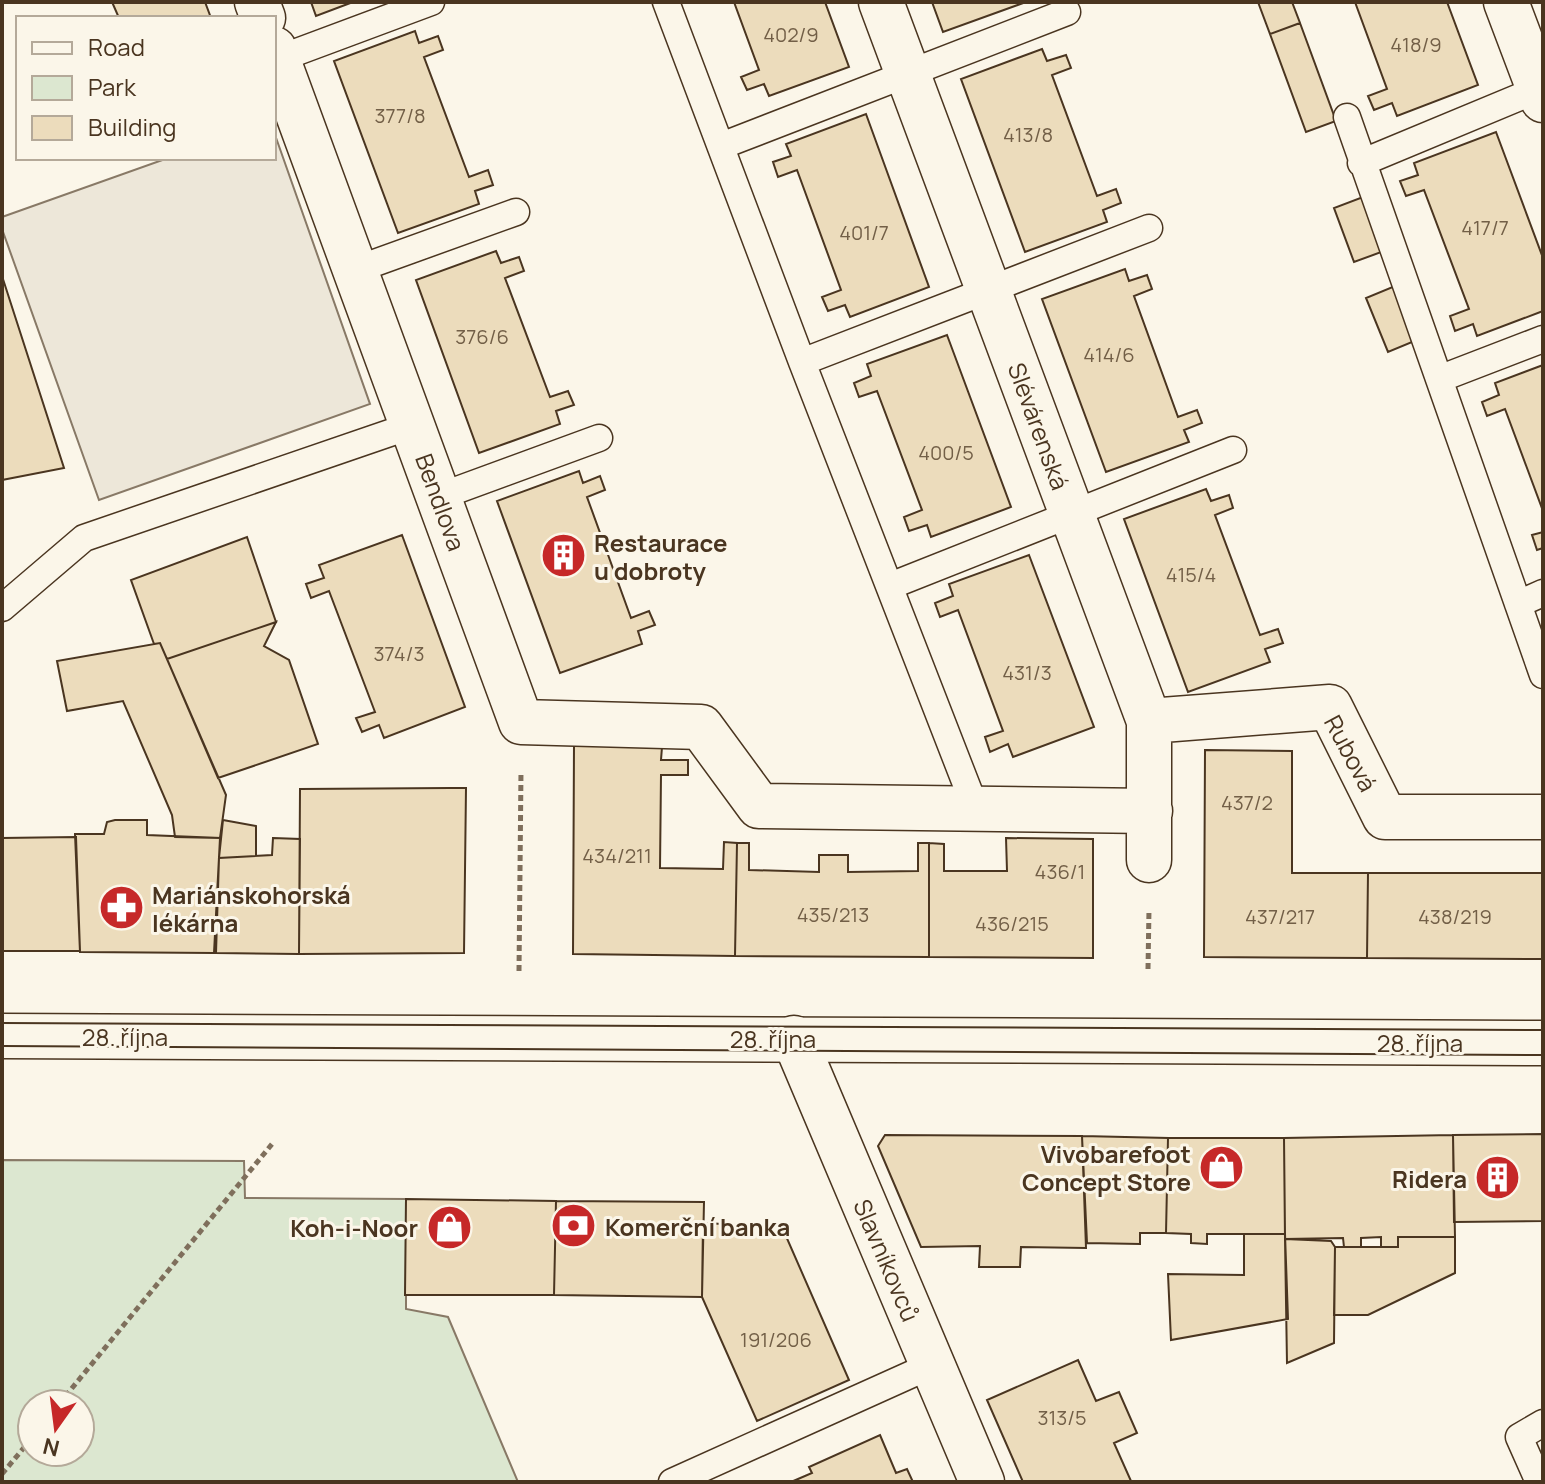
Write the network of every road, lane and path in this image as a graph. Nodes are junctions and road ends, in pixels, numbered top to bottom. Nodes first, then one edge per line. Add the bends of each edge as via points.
1 (431, 2) edge
2 (666, 2) edge
3 (881, 2) edge
4 (1506, 2) edge
5 (1067, 12) dead end
6 (276, 54) edge
7 (908, 74) junction
8 (1541, 94) edge
9 (1347, 117) dead end
10 (721, 146) junction
11 (1361, 163) junction
12 (516, 212) dead end
13 (1149, 228) dead end
14 (355, 270) junction
15 (989, 291) junction
16 (1543, 339) edge
17 (802, 362) junction
18 (1439, 379) junction
19 (413, 425) junction
20 (599, 438) dead end
21 (1233, 450) dead end
22 (438, 497) junction
23 (1072, 515) junction
24 (890, 586) junction
25 (1543, 593) edge
26 (1518, 604) junction
27 (2, 608) edge
28 (1543, 675) edge
29 (1149, 721) junction
30 (521, 722) junction
31 (975, 807) junction
32 (1150, 811) junction
33 (1543, 817) edge
34 (1149, 860) dead end
35 (519, 971) dead end
36 (2, 1036) edge
37 (794, 1038) junction
38 (1543, 1043) edge
39 (272, 1144) dead end
40 (932, 1365) junction
41 (72, 1388) edge
42 (1543, 1423) edge
43 (16, 1457) edge
44 (2, 1474) edge
45 (672, 1482) edge
46 (982, 1482) edge
47 (1539, 1482) edge

1 - 6 lane
2 - 10 lane
3 - 7 street, Slévárenská
4 - 8 street
5 - 7 lane
6 - 14 street, Bendlova
7 - 10 lane
7 - 15 street, Slévárenská
8 - 11 lane
9 - 11 lane
10 - 17 lane
11 - 18 lane
12 - 14 lane
13 - 15 lane
14 - 19 street, Bendlova
15 - 17 lane
15 - 23 street, Slévárenská
16 - 18 lane
17 - 24 lane
18 - 26 lane
19 - 22 street, Bendlova
19 - 27 lane via 84,538
20 - 22 lane
21 - 23 lane
22 - 30 street, Bendlova
23 - 24 lane
23 - 29 street, Slévárenská
24 - 31 lane
25 - 26 lane
26 - 28 lane
29 - 32 street, Slévárenská
29 - 33 street, Rubová via 1330,707 1385,817
30 - 31 street via 701,727 759,806
30 - 35 path
31 - 32 street
32 - 34 street, Slévárenská
36 - 37 street, 28. října
37 - 38 street, 28. října
37 - 40 street, Slavníkovců
39 - 41 path
40 - 45 lane
40 - 46 street, Slavníkovců
42 - 47 lane via 1519,1437
43 - 44 path

